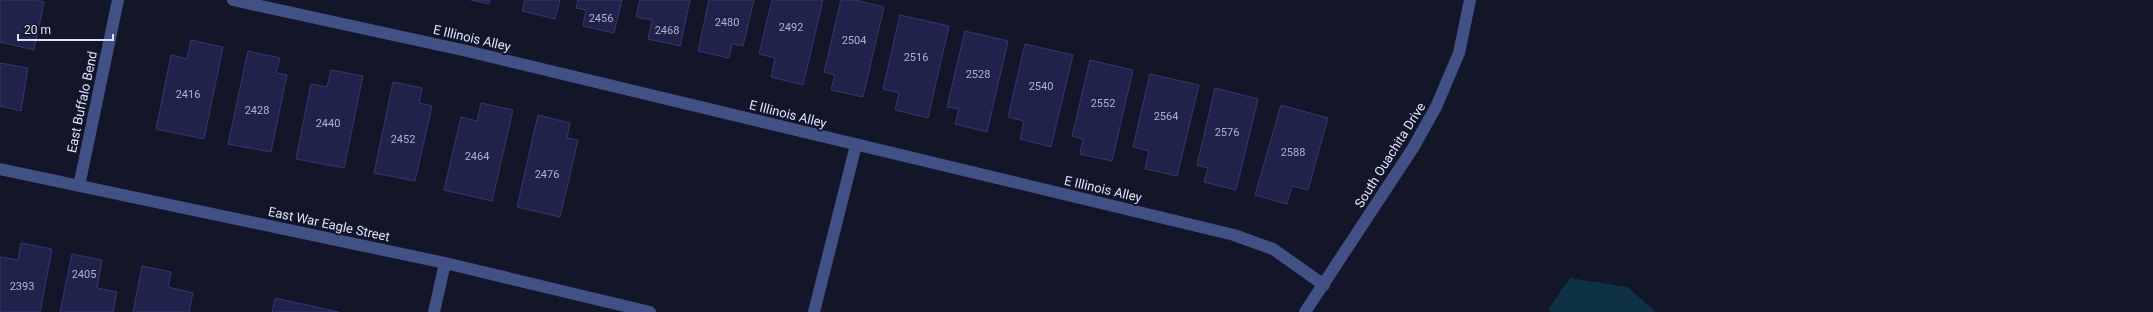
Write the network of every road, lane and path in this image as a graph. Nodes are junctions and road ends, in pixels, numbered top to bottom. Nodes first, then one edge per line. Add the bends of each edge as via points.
1 (118, 0) edge
2 (234, 0) edge
3 (1470, 0) edge
4 (856, 144) junction
5 (0, 170) edge
6 (79, 186) junction
7 (445, 263) junction
8 (1324, 285) junction
9 (434, 312) edge
10 (650, 312) edge
11 (814, 312) edge
12 (1306, 312) edge

1 - 6 street, East Buffalo Bend
2 - 4 street, E Illinois Alley via 467,51
3 - 8 street, South Ouachita Drive via 1459,53 1436,107 1413,148
4 - 8 street, E Illinois Alley via 1234,235 1273,250
4 - 11 street
5 - 6 street, East War Eagle Street
6 - 7 street, East War Eagle Street
7 - 9 street
7 - 10 street, East War Eagle Street
8 - 12 street, South Ouachita Drive

